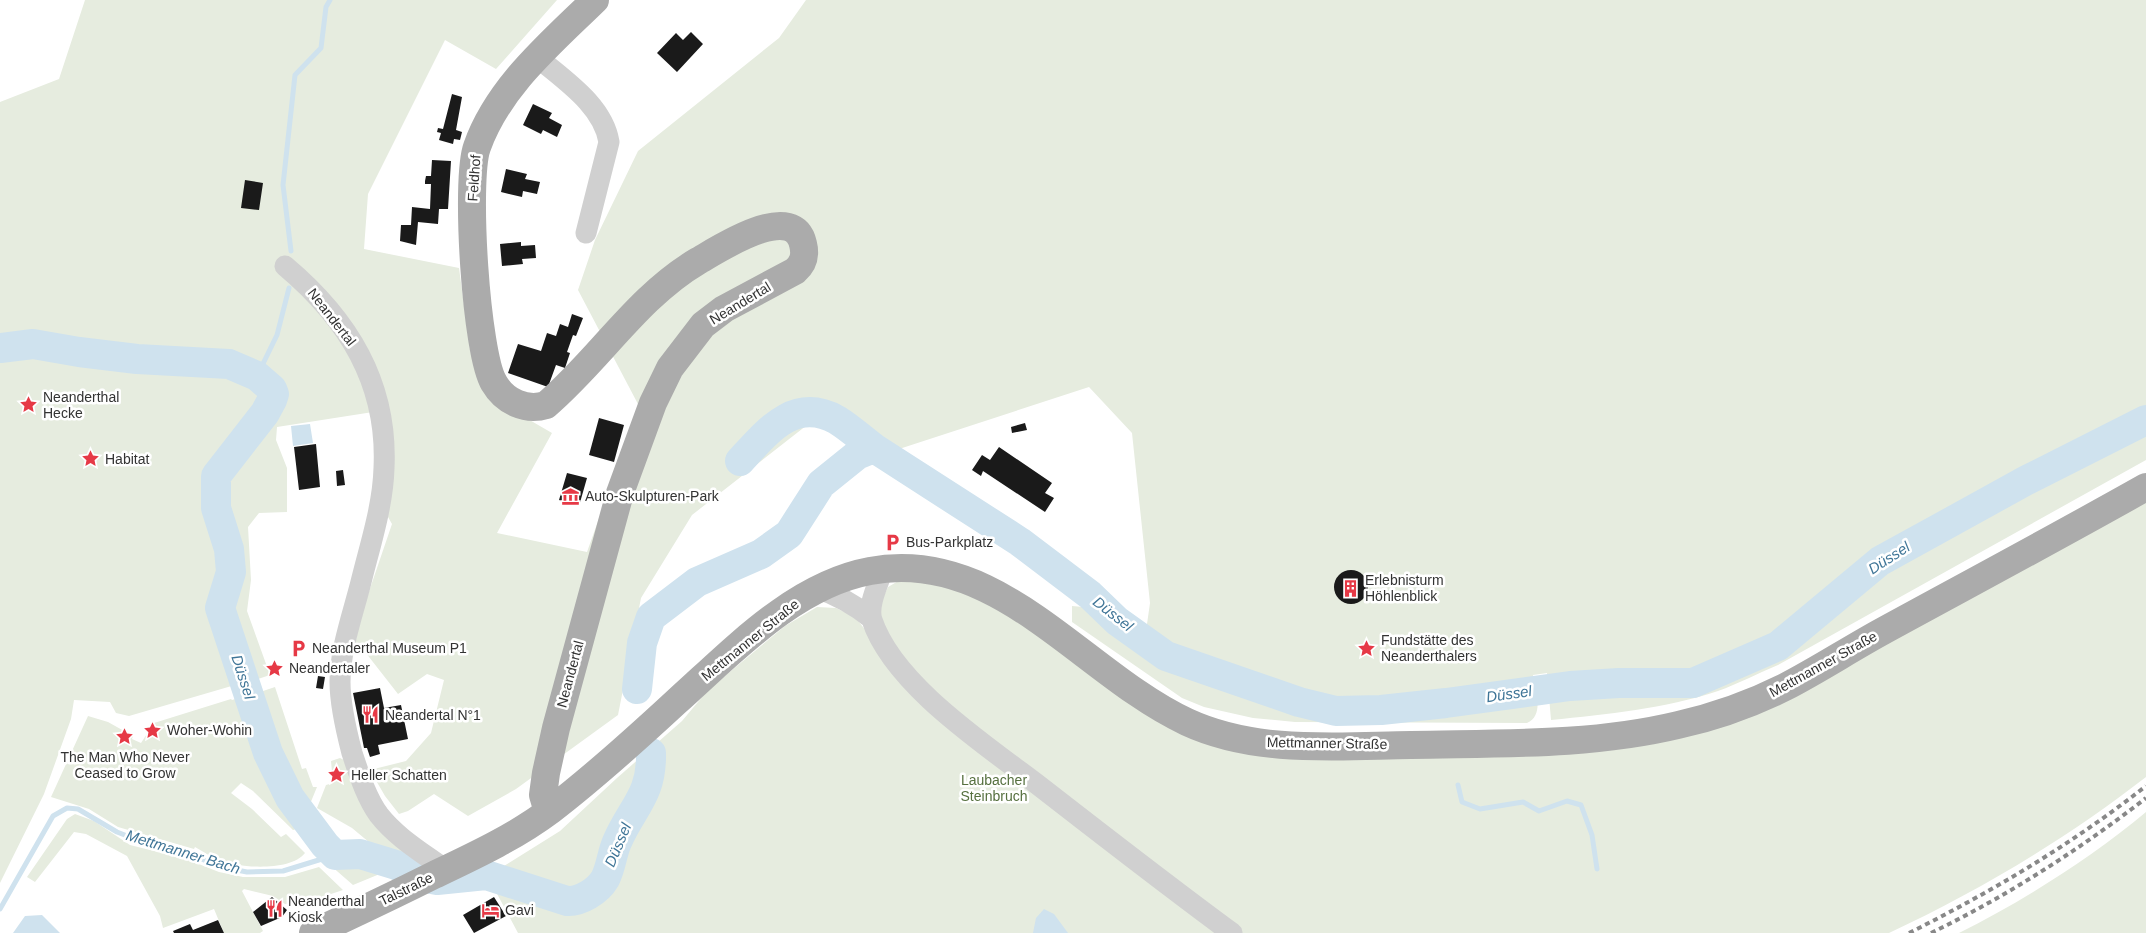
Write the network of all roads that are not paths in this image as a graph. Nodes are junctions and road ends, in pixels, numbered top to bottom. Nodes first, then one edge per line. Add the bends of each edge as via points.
1 (595, 0) edge
2 (537, 57) junction
3 (586, 233) dead end
4 (286, 266) dead end
5 (503, 394) joint
6 (2146, 487) edge
7 (883, 569) junction
8 (817, 588) junction
9 (871, 618) junction
10 (548, 812) junction
11 (442, 872) junction
12 (348, 926) edge
13 (313, 933) edge
14 (1232, 933) edge

1 - 2 main road, Feldhof
2 - 3 lane via 597,112 607,128 609,142
2 - 5 main road, Feldhof via 492,113 476,148 471,188 478,308 487,368 495,386
4 - 11 lane, Neandertal via 332,312 357,346 367,367 383,428 384,469 376,520 341,669 350,746 379,815
5 - 10 main road, Neandertal via 526,407 546,405 641,306 696,262 729,244 783,225 791,228 802,240 802,265 724,309 703,325 670,368 653,403 620,493 556,728 543,795
6 - 7 main road, Mettmanner Straße via 1785,687 1729,711 1680,725 1576,741 1318,746 1270,744 1225,735 1188,722 1157,704 984,586 947,573
7 - 8 main road, Mettmanner Straße via 850,575
7 - 9 lane
8 - 9 lane via 856,606
8 - 10 main road, Mettmanner Straße via 770,621
9 - 14 lane via 883,642 925,696
10 - 11 main road, Mettmanner Straße via 494,846
11 - 12 main road, Talstraße via 410,887
12 - 13 main road, Talstraße

